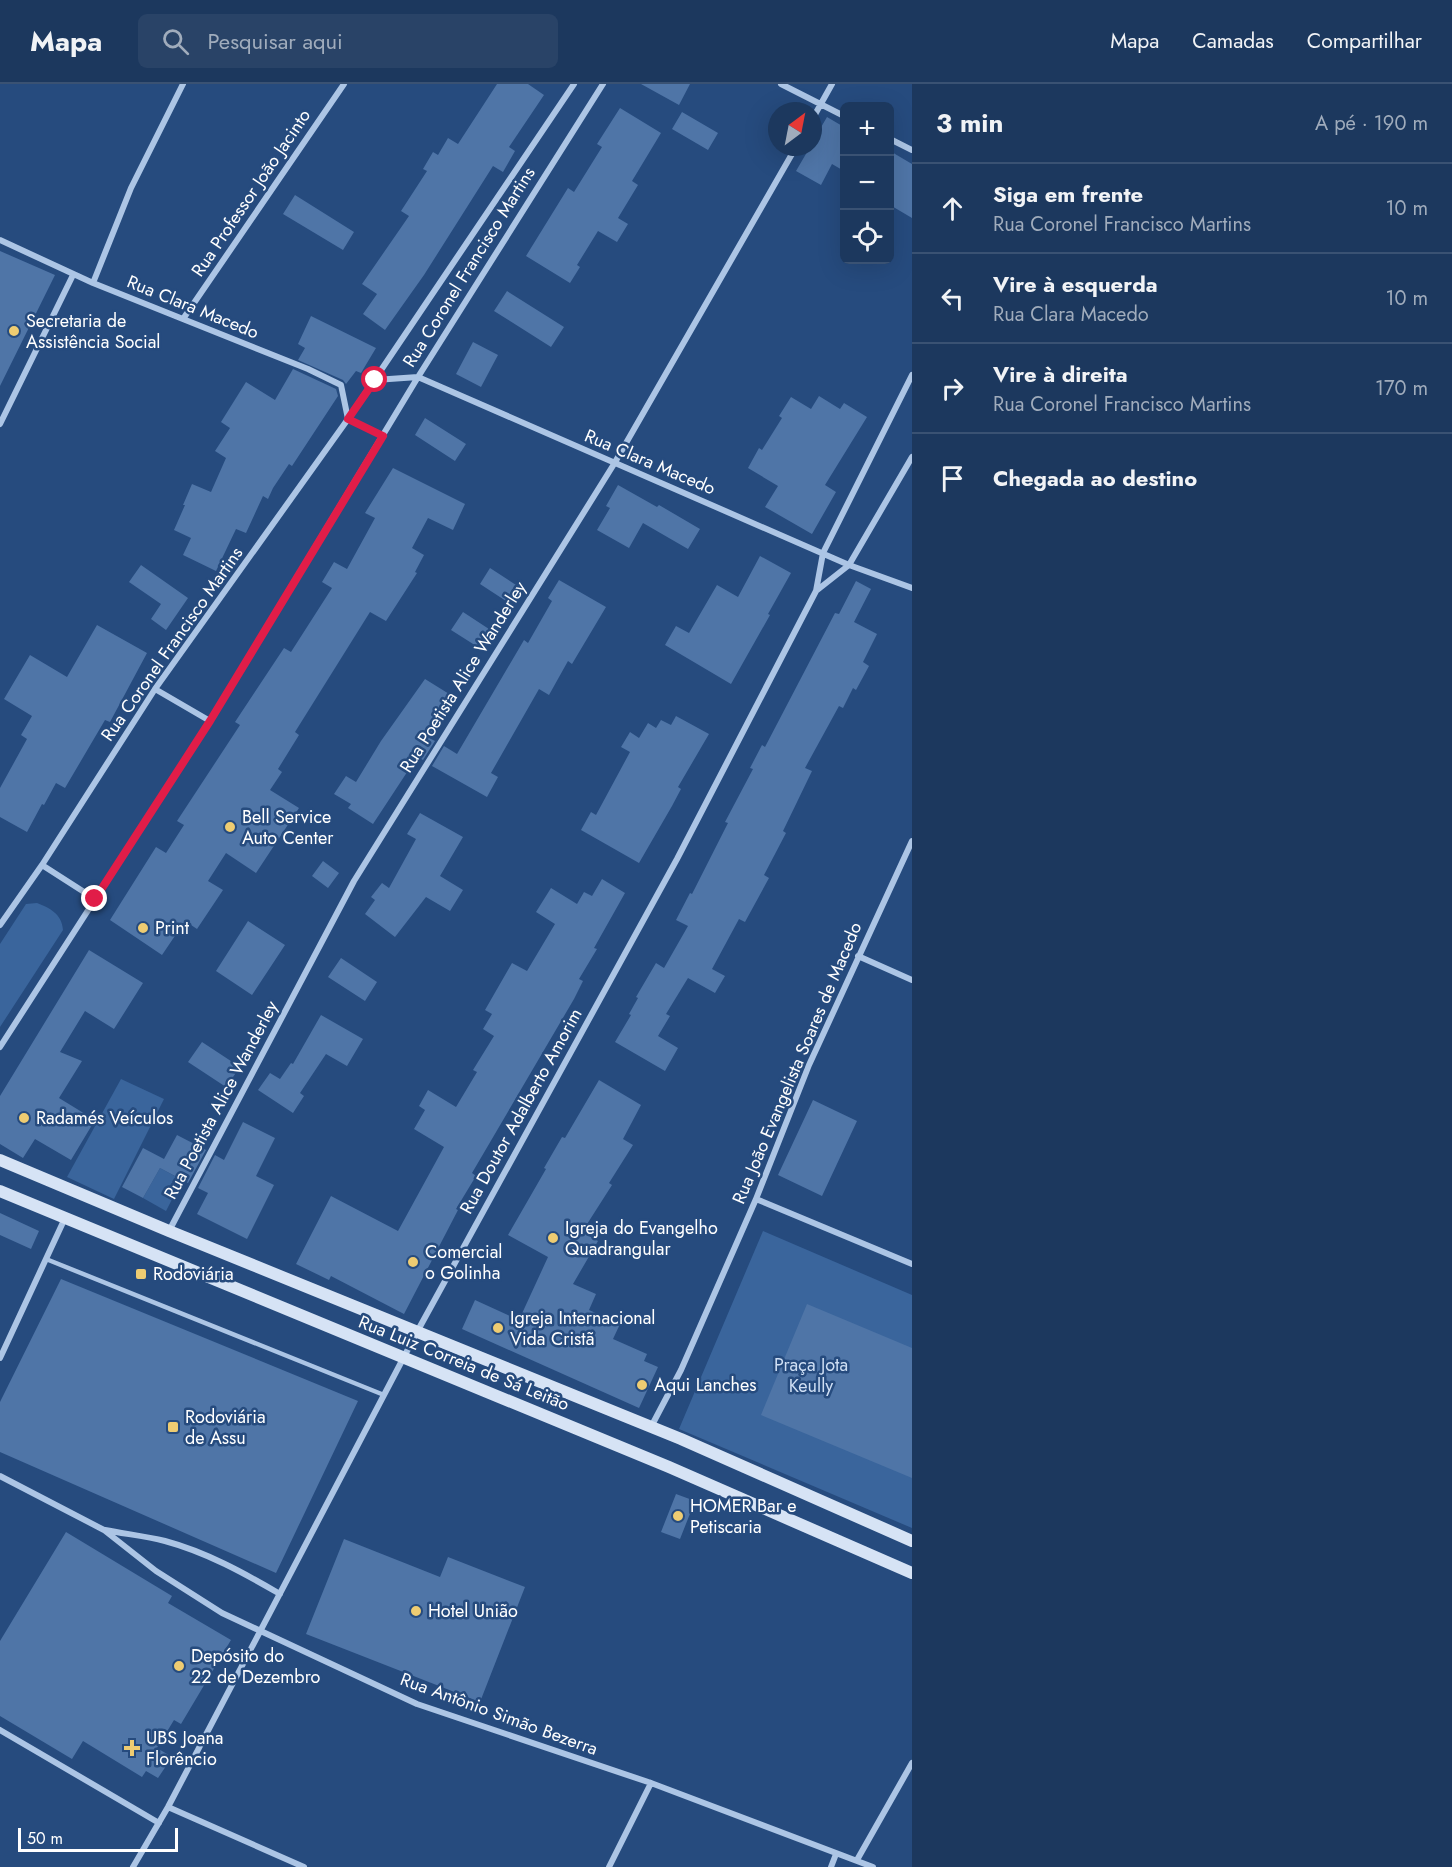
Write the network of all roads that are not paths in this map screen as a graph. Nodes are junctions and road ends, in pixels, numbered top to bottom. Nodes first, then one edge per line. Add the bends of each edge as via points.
1 (183, 84) edge
2 (344, 84) edge
3 (574, 84) edge
4 (603, 84) edge
5 (781, 84) edge
6 (832, 84) edge
7 (817, 102) edge
8 (822, 102) edge
9 (822, 105) edge
10 (840, 114) edge
11 (894, 141) edge
12 (912, 150) edge
13 (791, 156) edge
14 (0, 240) edge
15 (74, 275) junction
16 (93, 283) junction
17 (183, 319) junction
18 (912, 375) edge
19 (418, 377) junction
20 (375, 380) junction
21 (348, 419) junction
22 (0, 424) edge
23 (383, 436) junction
24 (912, 457) edge
25 (614, 464) junction
26 (823, 553) junction
27 (849, 565) junction
28 (912, 588) edge
29 (816, 591) junction
30 (155, 689) junction
31 (210, 721) junction
32 (912, 841) edge
33 (42, 865) junction
34 (95, 899) junction
35 (0, 925) edge
36 (858, 956) junction
37 (912, 980) edge
38 (0, 1047) edge
39 (0, 1160) edge
40 (0, 1191) edge
41 (756, 1199) junction
42 (64, 1218) junction
43 (169, 1231) junction
44 (46, 1258) junction
45 (912, 1264) edge
46 (417, 1332) junction
47 (0, 1358) edge
48 (404, 1358) junction
49 (384, 1395) junction
50 (651, 1428) junction
51 (0, 1476) edge
52 (104, 1530) junction
53 (912, 1541) edge
54 (912, 1573) edge
55 (280, 1594) junction
56 (260, 1632) junction
57 (0, 1730) edge
58 (912, 1763) edge
59 (651, 1783) junction
60 (168, 1807) junction
61 (159, 1823) junction
62 (836, 1854) junction
63 (857, 1860) junction
64 (133, 1867) edge
65 (304, 1867) edge
66 (609, 1867) edge
67 (831, 1867) edge
68 (873, 1867) edge

1 - 16 street via 131,188
2 - 17 street, Rua Professor João Jacinto
3 - 20 street, Rua Coronel Francisco Martins
4 - 19 street, Rua Coronel Francisco Martins
5 - 7 street
6 - 8 street
9 - 10 street
11 - 12 street
13 - 25 street, Rua Poetista Alice Wanderley
14 - 15 street, Rua Clara Macedo
15 - 16 street, Rua Clara Macedo
15 - 22 street
16 - 17 street, Rua Clara Macedo
17 - 21 street, Rua Clara Macedo via 341,385
18 - 26 street, Rua Doutor Adalberto Amorim
19 - 20 street, Rua Clara Macedo
19 - 23 street, Rua Coronel Francisco Martins
19 - 25 street, Rua Clara Macedo
20 - 21 street, Rua Coronel Francisco Martins
21 - 23 street
21 - 30 street, Rua Coronel Francisco Martins
23 - 31 street, Rua Coronel Francisco Martins
24 - 27 street, Rua Doutor Adalberto Amorim
25 - 26 street, Rua Clara Macedo
25 - 43 street, Rua Poetista Alice Wanderley via 354,881
26 - 27 street, Rua Clara Macedo
26 - 29 street, Rua Doutor Adalberto Amorim
27 - 28 street, Rua Clara Macedo
27 - 29 street, Rua Doutor Adalberto Amorim
29 - 46 street, Rua Doutor Adalberto Amorim via 677,859
30 - 31 street
30 - 33 street, Rua Coronel Francisco Martins
31 - 34 street, Rua Coronel Francisco Martins
32 - 36 street, Rua João Evangelista Soares de Macedo
33 - 34 street
33 - 35 street, Rua Coronel Francisco Martins
34 - 38 street, Rua Coronel Francisco Martins
36 - 37 street
36 - 41 street, Rua João Evangelista Soares de Macedo
39 - 43 main road, Rua Luiz Correia de Sá Leitão
40 - 42 main road, Rua Luiz Correia de Sá Leitão
41 - 45 street
41 - 50 street, Rua João Evangelista Soares de Macedo via 681,1370
42 - 44 street
42 - 48 main road, Rua Luiz Correia de Sá Leitão
43 - 46 main road, Rua Luiz Correia de Sá Leitão
44 - 47 street
44 - 49 lane
46 - 48 street, Rua Doutor Adalberto Amorim
46 - 50 main road, Rua Luiz Correia de Sá Leitão
48 - 49 street, Rua Doutor Adalberto Amorim
48 - 54 main road, Rua Luiz Correia de Sá Leitão
49 - 55 street, Rua Doutor Adalberto Amorim
50 - 53 main road, Rua Luiz Correia de Sá Leitão
51 - 52 street, Rua Antônio Simão Bezerra
52 - 55 street, Rua Antônio Simão Bezerra via 166,1541 250,1576
52 - 56 street, Rua Antônio Simão Bezerra via 156,1571
55 - 56 street, Rua Doutor Adalberto Amorim
56 - 59 street, Rua Antônio Simão Bezerra via 417,1704
56 - 60 street, Rua Doutor Adalberto Amorim
57 - 61 street
58 - 63 street
59 - 62 street, Rua Antônio Simão Bezerra
59 - 66 street
60 - 61 street, Rua Doutor Adalberto Amorim
60 - 65 street
61 - 64 street, Rua Doutor Adalberto Amorim
62 - 63 street, Rua Antônio Simão Bezerra
62 - 67 street
63 - 68 street, Rua Antônio Simão Bezerra

